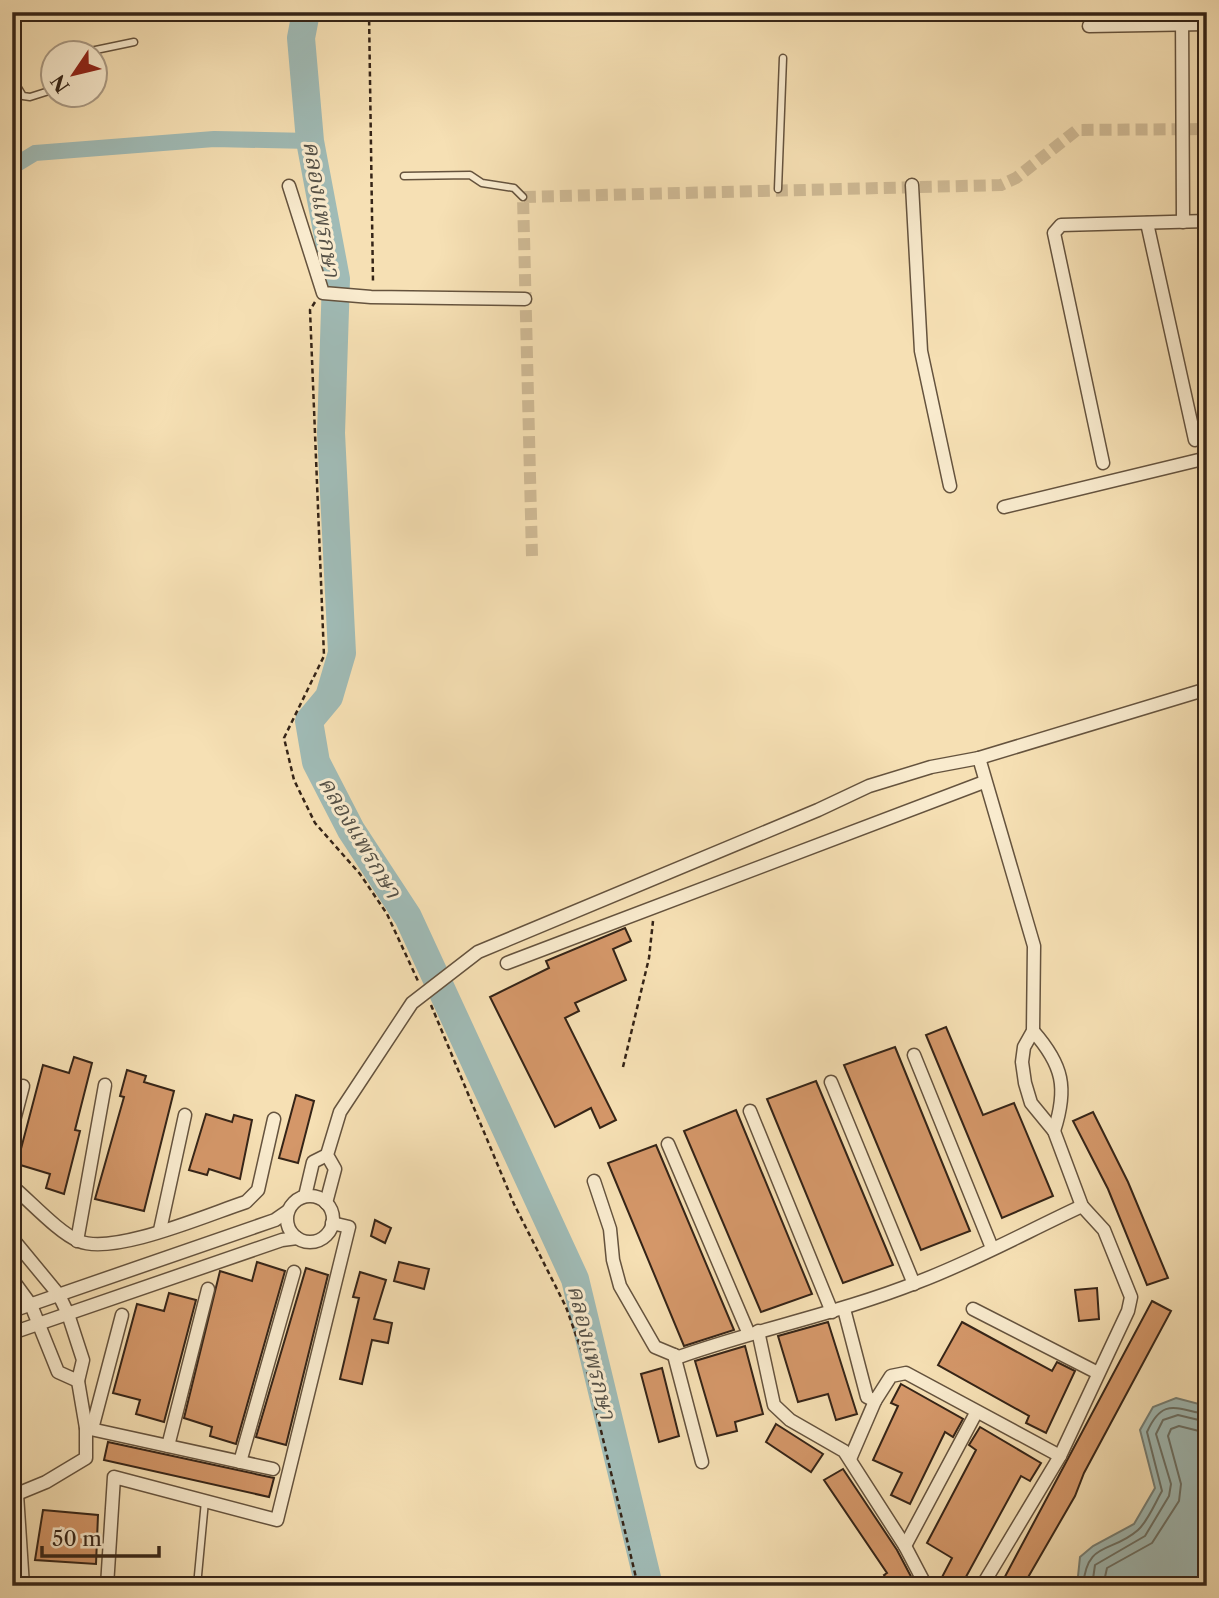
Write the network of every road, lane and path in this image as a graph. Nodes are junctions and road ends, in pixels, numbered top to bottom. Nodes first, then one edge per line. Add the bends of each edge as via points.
1 (369, 12) edge
2 (1181, 18) edge
3 (1207, 23) edge
4 (1089, 26) dead end
5 (134, 42) dead end
6 (108, 47) edge
7 (783, 58) dead end
8 (12, 78) edge
9 (38, 94) edge
10 (404, 176) dead end
11 (912, 185) dead end
12 (289, 186) dead end
13 (778, 190) dead end
14 (523, 197) dead end
15 (1207, 221) edge
16 (1183, 222) junction
17 (1147, 223) junction
18 (322, 295) junction
19 (372, 295) junction
20 (525, 299) dead end
21 (1195, 440) dead end
22 (1207, 458) edge
23 (1103, 463) dead end
24 (950, 486) dead end
25 (1004, 507) dead end
26 (1207, 689) edge
27 (979, 758) junction
28 (984, 782) junction
29 (654, 908) junction
30 (507, 963) dead end
31 (419, 982) dead end
32 (425, 995) dead end
33 (1033, 1031) junction
34 (914, 1055) dead end
35 (623, 1067) dead end
36 (831, 1082) dead end
37 (105, 1085) dead end
38 (23, 1086) dead end
39 (750, 1111) dead end
40 (185, 1115) dead end
41 (274, 1119) dead end
42 (12, 1128) edge
43 (1054, 1131) junction
44 (668, 1144) dead end
45 (327, 1155) junction
46 (594, 1181) dead end
47 (12, 1186) edge
48 (305, 1196) junction
49 (326, 1203) junction
50 (1082, 1206) junction
51 (288, 1210) junction
52 (332, 1223) junction
53 (160, 1230) junction
54 (12, 1238) edge
55 (297, 1238) junction
56 (77, 1241) junction
57 (992, 1248) junction
58 (294, 1272) dead end
59 (12, 1279) edge
60 (914, 1284) junction
61 (208, 1289) dead end
62 (59, 1295) junction
63 (31, 1305) junction
64 (973, 1309) dead end
65 (838, 1310) junction
66 (12, 1311) edge
67 (68, 1314) junction
68 (122, 1315) dead end
69 (38, 1324) junction
70 (753, 1331) junction
71 (12, 1333) edge
72 (674, 1356) junction
73 (1098, 1373) junction
74 (78, 1381) junction
75 (875, 1401) junction
76 (976, 1413) junction
77 (89, 1429) junction
78 (168, 1446) junction
79 (1060, 1456) junction
80 (850, 1459) junction
81 (240, 1462) junction
82 (702, 1462) dead end
83 (273, 1469) dead end
84 (14, 1495) edge
85 (205, 1502) junction
86 (905, 1546) junction
87 (23, 1586) edge
88 (107, 1586) edge
89 (197, 1586) edge
90 (638, 1586) edge
91 (926, 1586) edge
92 (982, 1586) edge

1 - 19 path
2 - 3 street
2 - 4 street
2 - 16 street
5 - 6 lane
7 - 13 lane
8 - 9 lane via 23,96
10 - 14 lane via 470,176 482,183 514,188
11 - 24 street via 921,351
12 - 18 street
15 - 16 street
16 - 17 street
17 - 21 street
17 - 23 street via 1062,225 1054,233
18 - 19 street
18 - 31 path via 310,310 324,656 285,738 294,780 314,822 360,874 387,914
19 - 20 street
22 - 25 street
26 - 27 street
27 - 28 street
27 - 45 street via 869,786 478,952 412,1003 340,1112
28 - 29 street
28 - 33 street via 1034,946
29 - 30 street
29 - 35 path via 649,958
32 - 90 path via 514,1204 566,1307 583,1355
33 - 43 street via 1054,1059 1063,1091
33 - 43 street via 1023,1054 1026,1083 1031,1103
34 - 57 street
36 - 60 street
37 - 56 street
38 - 42 street
39 - 65 street
40 - 53 street
41 - 53 street via 258,1190 246,1202
43 - 50 street
44 - 70 street
45 - 48 street via 313,1162
45 - 49 street via 335,1169
46 - 72 street via 610,1229 620,1286 655,1347
47 - 56 street
48 - 49 street
48 - 51 street
49 - 52 street
50 - 57 street
50 - 73 street via 1104,1230 1131,1297
51 - 55 street via 288,1226
51 - 62 street via 275,1220
52 - 55 street via 319,1240
52 - 85 street via 349,1227 277,1520
53 - 56 street via 97,1247
54 - 62 street
55 - 67 street
57 - 60 street
58 - 81 street
59 - 63 street
60 - 65 street
61 - 78 street
62 - 63 street
62 - 67 street
63 - 66 street
63 - 69 street
64 - 73 street
65 - 70 street
65 - 75 street via 867,1397
67 - 69 street
67 - 74 street via 83,1360
68 - 77 street
69 - 71 street
69 - 74 street via 58,1372
70 - 72 street
70 - 80 street via 774,1405
72 - 82 street
73 - 79 street
74 - 77 street
75 - 76 street via 891,1376 906,1373
75 - 80 street
76 - 79 street
76 - 86 street
77 - 78 street
77 - 84 street via 86,1458
78 - 81 street
79 - 92 street
80 - 86 street
81 - 83 street
84 - 87 street
85 - 88 street via 114,1477
85 - 89 lane
86 - 91 street

